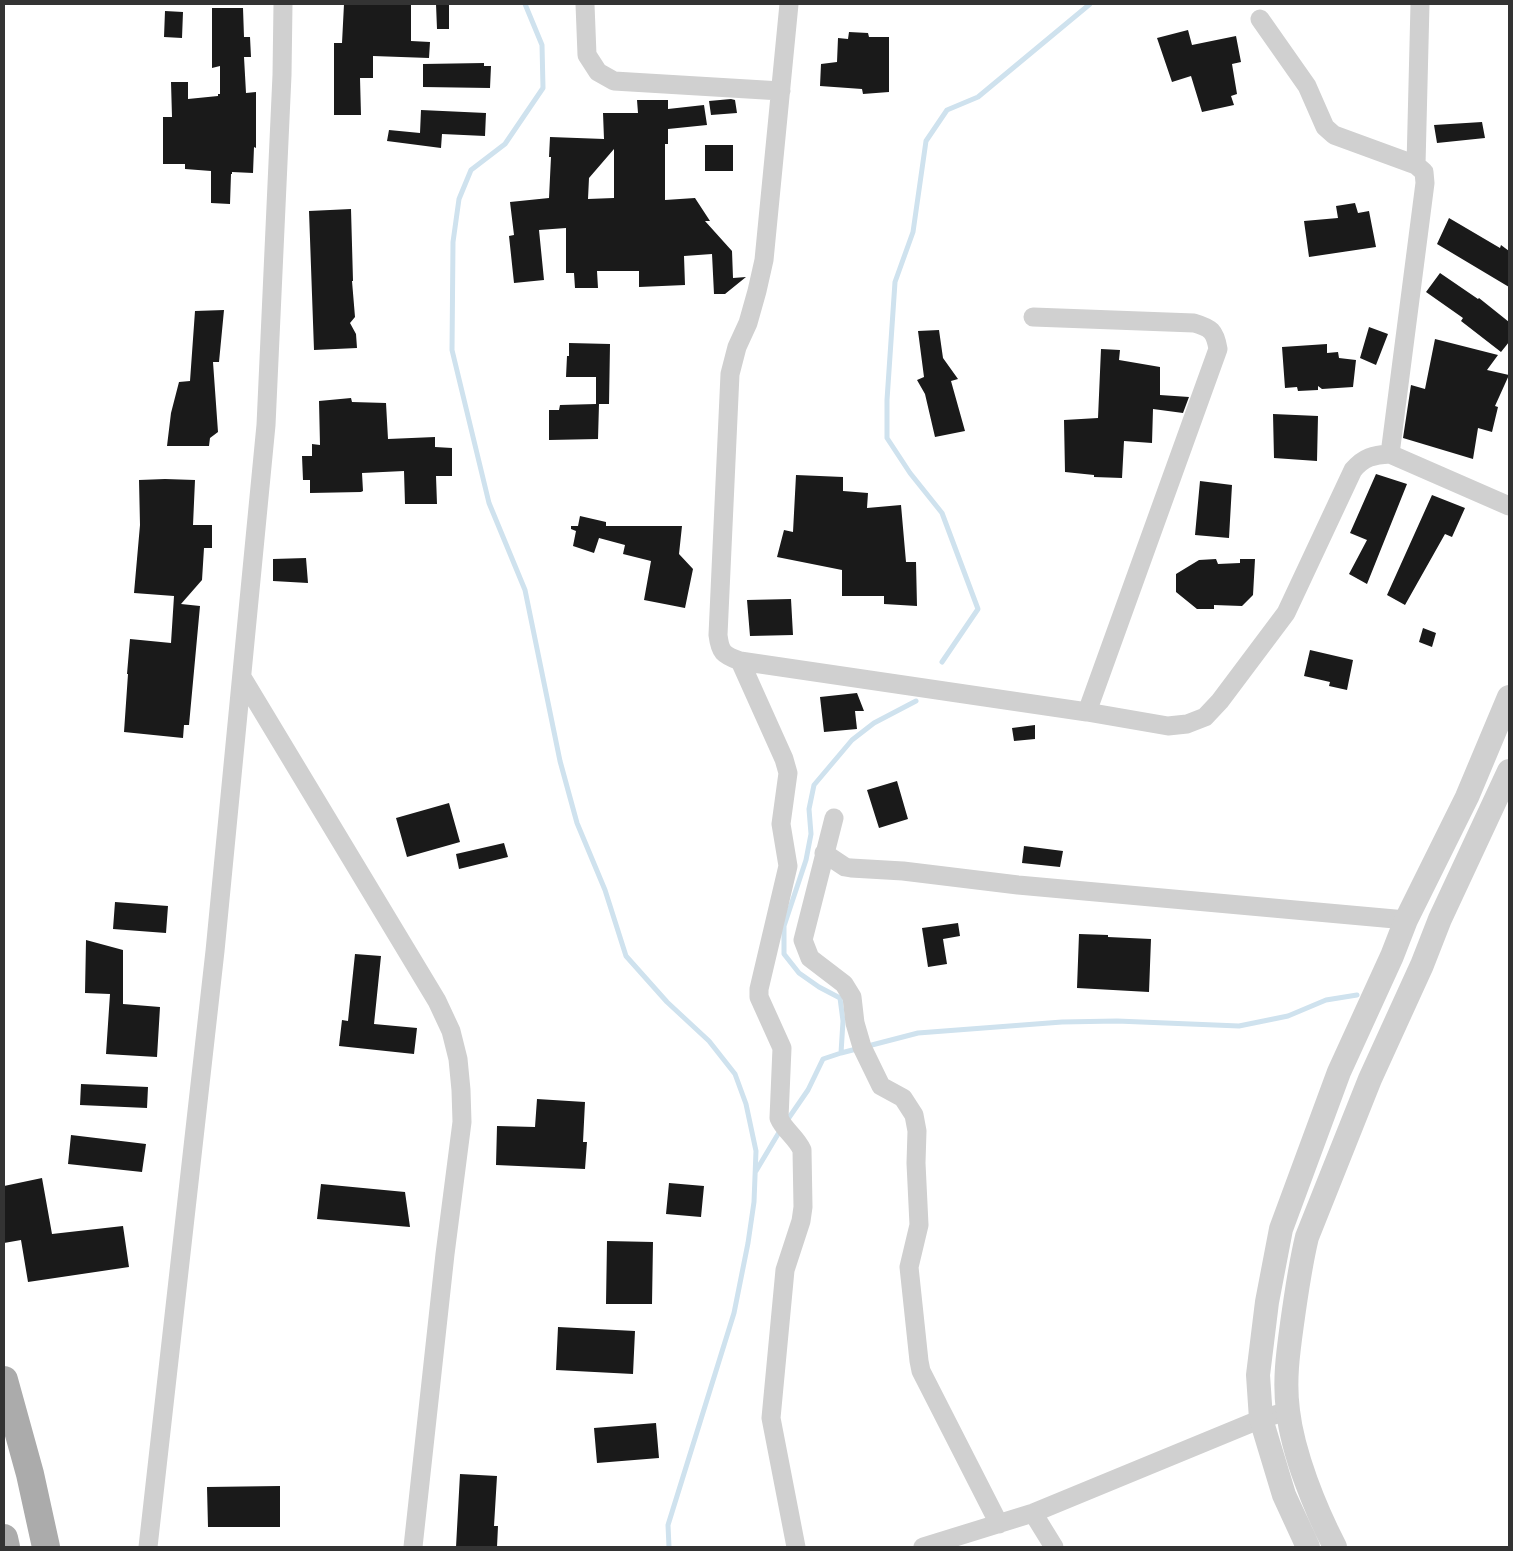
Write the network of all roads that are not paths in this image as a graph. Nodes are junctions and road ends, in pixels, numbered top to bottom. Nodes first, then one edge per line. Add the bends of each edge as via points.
1 (283, 4) edge
2 (585, 4) edge
3 (788, 4) edge
4 (1420, 4) edge
5 (1260, 19) dead end
6 (781, 91) junction
7 (1416, 165) junction
8 (1033, 317) dead end
9 (1390, 454) junction
10 (1509, 506) edge
11 (740, 661) junction
12 (243, 679) junction
13 (1509, 697) edge
14 (1087, 712) junction
15 (1509, 771) edge
16 (834, 818) dead end
17 (824, 853) junction
18 (1406, 920) junction
19 (4, 1380) edge
20 (1288, 1411) junction
21 (1261, 1420) junction
22 (1033, 1513) junction
23 (998, 1524) junction
24 (4, 1538) edge
25 (6, 1547) edge
26 (46, 1547) edge
27 (148, 1547) edge
28 (413, 1547) edge
29 (796, 1547) edge
30 (923, 1547) edge
31 (1054, 1547) edge
32 (1308, 1547) edge
33 (1335, 1547) edge

1 - 12 street via 266,425
2 - 6 street via 587,55 598,72 614,81
3 - 6 street
4 - 7 street
5 - 7 street via 1307,86 1325,127 1334,135
6 - 11 street via 764,260 753,307 730,374 718,635 720,648 726,656
7 - 9 street via 1424,172 1424,183
8 - 14 street via 1194,323 1208,327 1216,336 1218,349
9 - 10 street
9 - 14 street via 1361,461 1353,470 1286,614 1205,717 1187,724 1168,726
11 - 14 street
11 - 29 street via 788,773 781,824 788,866 759,997 782,1048 779,1118 802,1150 802,1214 785,1270 771,1418
12 - 27 street
12 - 28 street via 437,1001 451,1031 458,1058 462,1122
13 - 18 street via 1466,797
15 - 20 street via 1370,1079 1308,1238 1296,1291 1286,1373
16 - 17 street
17 - 18 street via 851,868
17 - 23 street via 803,940 810,958 844,984 852,997 854,1023 862,1047 882,1086 903,1098 914,1115 919,1225 909,1267 921,1371
18 - 21 street via 1340,1072 1280,1228 1258,1375
19 - 26 main road
20 - 21 street
20 - 33 street via 1294,1442 1308,1483
21 - 22 street
21 - 32 street via 1284,1495
22 - 23 street
22 - 31 street
23 - 30 street
24 - 25 main road

